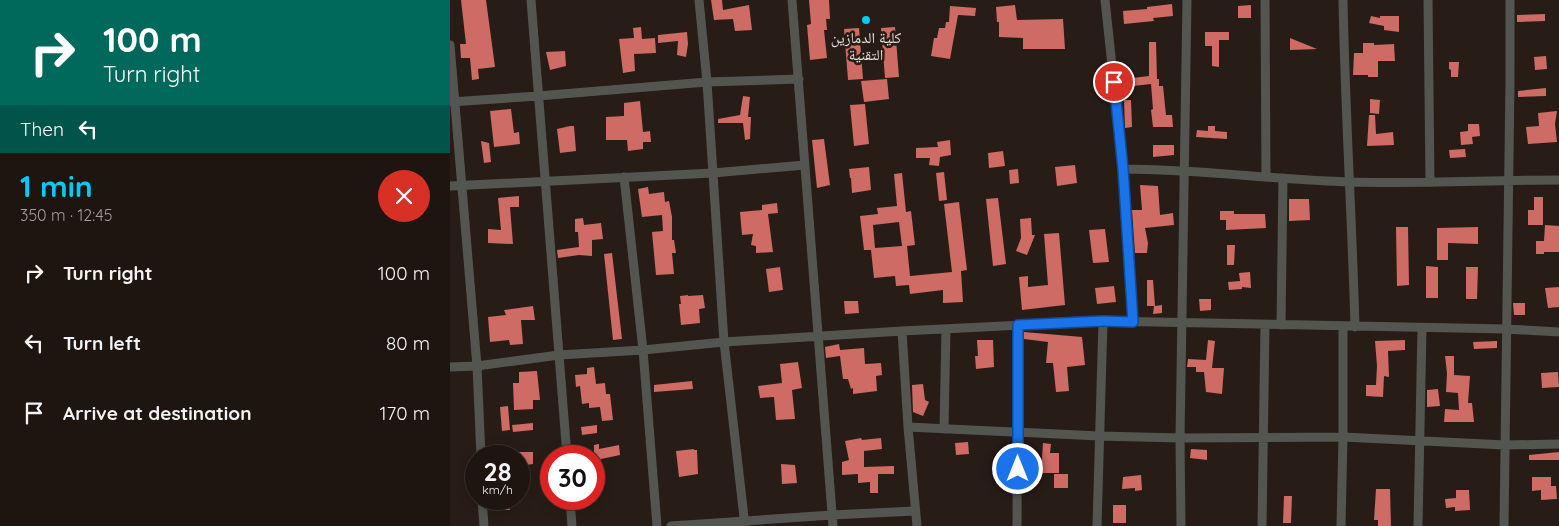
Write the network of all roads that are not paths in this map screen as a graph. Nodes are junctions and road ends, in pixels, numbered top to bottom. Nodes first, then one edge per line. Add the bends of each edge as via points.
1 (531, 0) edge
2 (699, 0) edge
3 (792, 0) edge
4 (1106, 0) edge
5 (1187, 0) edge
6 (1265, 0) edge
7 (1343, 0) edge
8 (1428, 0) edge
9 (1510, 0) edge
10 (450, 45) edge
11 (798, 79) junction
12 (707, 82) junction
13 (538, 96) junction
14 (452, 102) edge
15 (805, 165) junction
16 (1123, 169) junction
17 (1185, 170) junction
18 (713, 173) junction
19 (624, 177) junction
20 (1266, 177) junction
21 (1284, 178) junction
22 (1508, 180) junction
23 (1559, 180) edge
24 (545, 181) junction
25 (1350, 182) junction
26 (1430, 182) junction
27 (450, 186) edge
28 (461, 186) junction
29 (1103, 321) junction
30 (1133, 322) junction
31 (1182, 324) junction
32 (1018, 325) junction
33 (1265, 325) junction
34 (1281, 325) junction
35 (1343, 326) junction
36 (1355, 326) junction
37 (1422, 328) junction
38 (946, 329) junction
39 (1506, 329) junction
40 (902, 331) junction
41 (1559, 332) edge
42 (818, 336) junction
43 (724, 342) junction
44 (643, 350) junction
45 (559, 355) junction
46 (477, 366) junction
47 (450, 367) edge
48 (908, 428) junction
49 (944, 429) junction
50 (1018, 432) junction
51 (1099, 436) junction
52 (1343, 437) junction
53 (1180, 438) junction
54 (1264, 438) junction
55 (1420, 441) junction
56 (1559, 444) edge
57 (480, 445) edge
58 (566, 445) edge
59 (1505, 445) junction
60 (483, 510) edge
61 (571, 510) edge
62 (915, 511) junction
63 (832, 514) junction
64 (745, 524) edge
65 (484, 526) edge
66 (572, 526) edge
67 (657, 526) edge
68 (671, 526) edge
69 (833, 526) edge
70 (917, 526) edge
71 (1017, 526) edge
72 (1097, 526) edge
73 (1181, 526) edge
74 (1262, 526) edge
75 (1341, 526) edge
76 (1418, 526) edge
77 (1504, 526) edge

1 - 13 street
2 - 12 street
3 - 11 street
4 - 16 street
5 - 17 street
6 - 20 street
7 - 25 street
8 - 26 street
9 - 22 street
10 - 14 street
11 - 12 street
11 - 15 street
12 - 13 street
12 - 18 street
13 - 14 street
13 - 24 street
14 - 28 street
15 - 18 street
15 - 42 street
16 - 17 street
16 - 30 street
17 - 20 street
17 - 31 street
18 - 19 street
18 - 43 street
19 - 24 street
19 - 44 street
20 - 21 street
21 - 25 street
21 - 34 street
22 - 23 street
22 - 26 street
22 - 39 street
24 - 28 street
24 - 45 street
25 - 26 street
25 - 36 street
27 - 28 street
28 - 46 street
29 - 30 street
29 - 32 street
29 - 51 street
30 - 31 street
31 - 33 street
31 - 53 street
32 - 38 street
32 - 50 street
33 - 34 street
33 - 54 street
34 - 35 street
35 - 36 street
35 - 52 street
36 - 37 street
37 - 39 street
37 - 55 street
38 - 40 street
38 - 49 street
39 - 41 street
39 - 59 street
40 - 42 street
40 - 48 street
42 - 43 street
42 - 63 street
43 - 44 street
43 - 64 street
44 - 45 street
44 - 67 street
45 - 46 street
45 - 58 street
46 - 47 street
46 - 57 street
48 - 49 street
48 - 62 street
49 - 50 street
50 - 51 street
50 - 71 street
51 - 53 street
51 - 72 street
52 - 54 street
52 - 55 street
52 - 75 street
53 - 54 street
53 - 73 street
54 - 74 street
55 - 59 street
55 - 76 street
56 - 59 street
59 - 77 street
60 - 65 street
61 - 66 street
62 - 63 street
62 - 70 street
63 - 64 street
63 - 69 street
64 - 68 street

